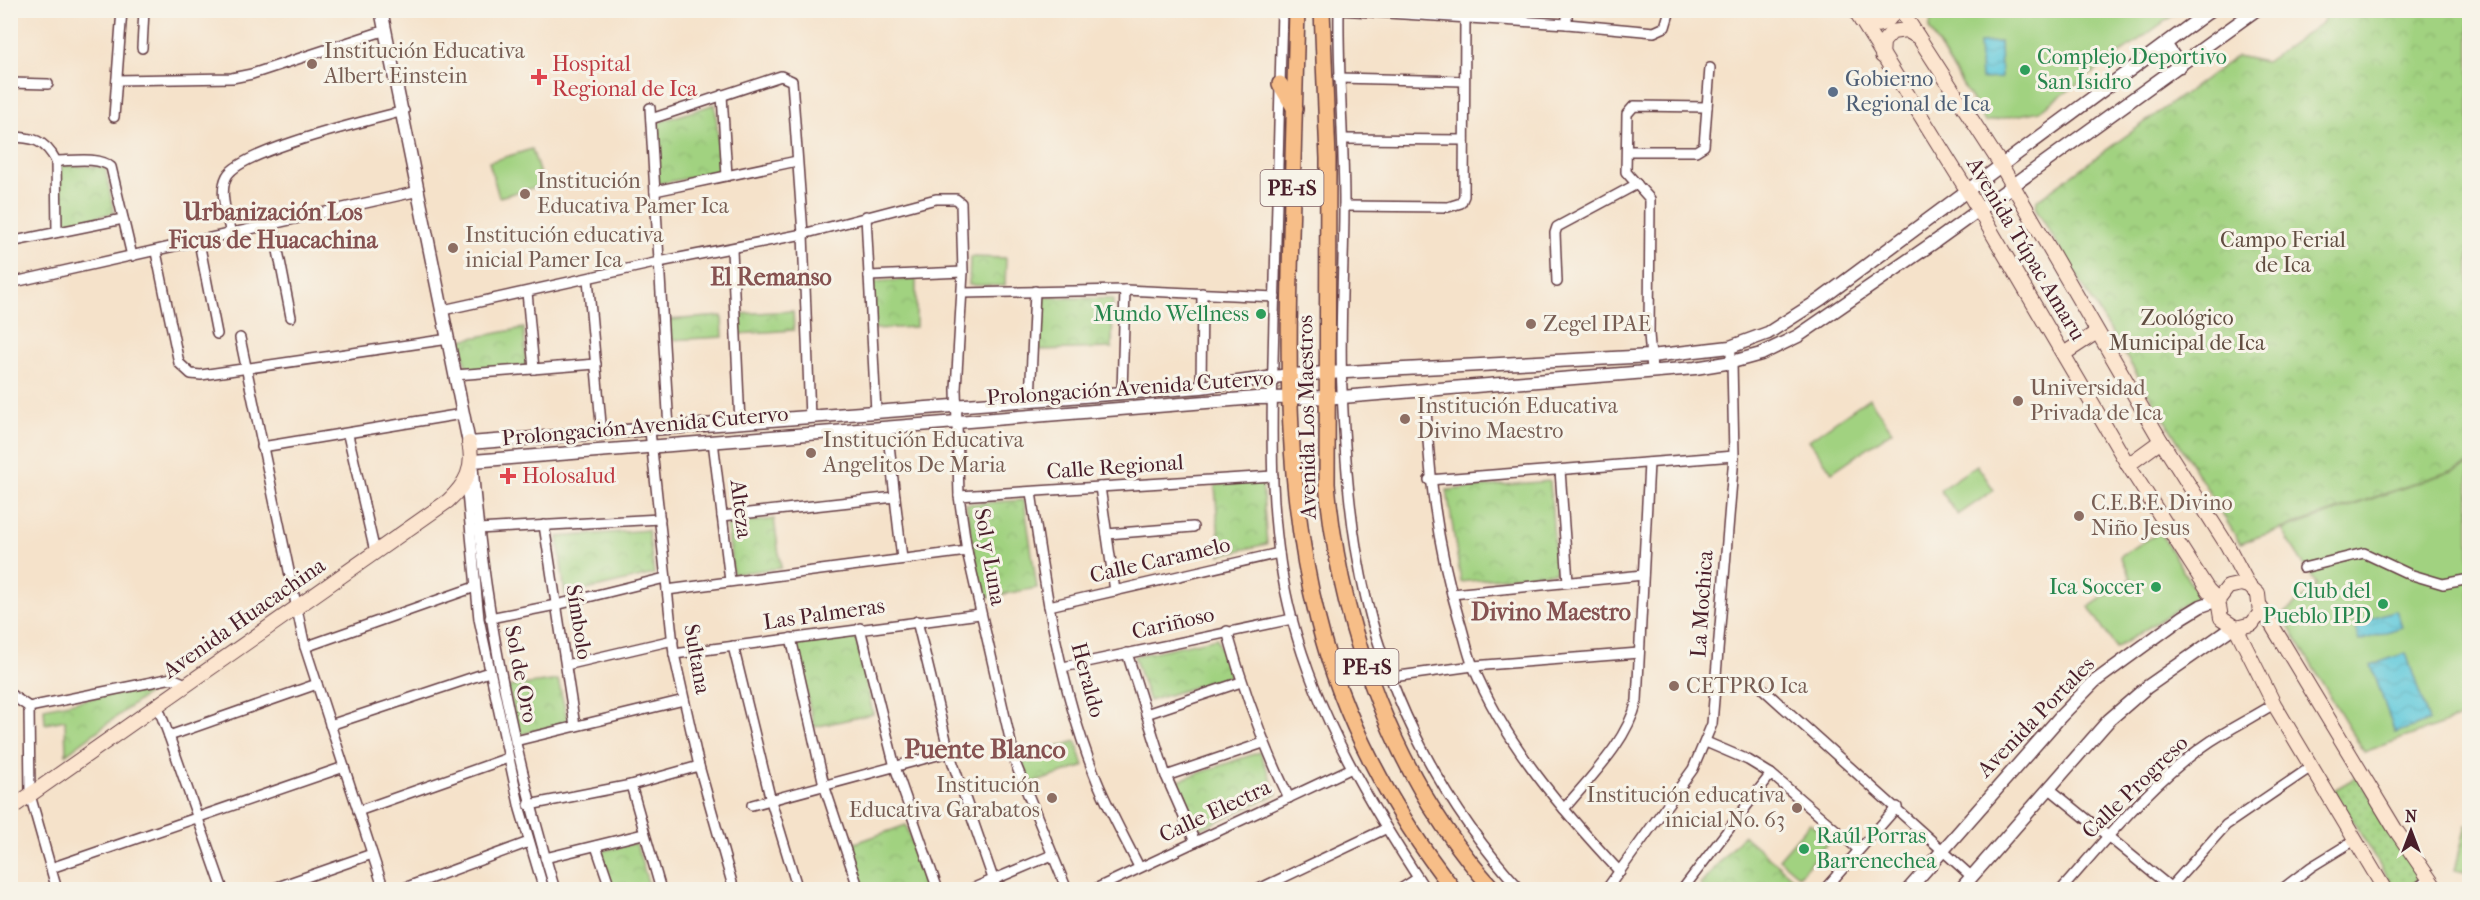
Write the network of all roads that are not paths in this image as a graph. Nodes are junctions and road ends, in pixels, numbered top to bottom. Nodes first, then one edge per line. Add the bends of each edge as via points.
1 (122, 10) edge
2 (144, 10) edge
3 (381, 10) edge
4 (1282, 10) edge
5 (1297, 10) edge
6 (1322, 10) edge
7 (1567, 10) edge
8 (1670, 10) edge
9 (1895, 10) edge
10 (1901, 10) edge
11 (2211, 10) edge
12 (2256, 10) edge
13 (1339, 11) edge
14 (1858, 16) edge
15 (1465, 18) junction
16 (1567, 24) junction
17 (386, 30) junction
18 (1918, 37) junction
19 (2166, 45) junction
20 (142, 48) dead end
21 (1882, 56) junction
22 (2180, 66) junction
23 (1710, 68) dead end
24 (1338, 78) junction
25 (117, 80) junction
26 (1464, 81) junction
27 (10, 83) edge
28 (48, 84) dead end
29 (1280, 84) junction
30 (722, 95) junction
31 (1707, 107) junction
32 (650, 108) dead end
33 (1295, 109) junction
34 (404, 111) junction
35 (114, 117) dead end
36 (651, 119) junction
37 (10, 137) edge
38 (1344, 139) junction
39 (1464, 140) junction
40 (1627, 151) junction
41 (56, 161) junction
42 (797, 161) junction
43 (2001, 165) junction
44 (728, 176) junction
45 (1637, 184) junction
46 (2012, 185) junction
47 (1967, 190) junction
48 (419, 191) junction
49 (655, 191) junction
50 (1344, 206) junction
51 (1978, 210) junction
52 (866, 216) junction
53 (123, 219) junction
54 (273, 225) junction
55 (57, 232) junction
56 (803, 234) junction
57 (231, 235) junction
58 (10, 242) edge
59 (199, 242) junction
60 (732, 250) junction
61 (156, 252) junction
62 (132, 256) junction
63 (658, 262) junction
64 (963, 272) junction
65 (869, 276) junction
66 (588, 279) junction
67 (1557, 282) dead end
68 (10, 283) edge
69 (1125, 290) junction
70 (1035, 291) junction
71 (527, 292) junction
72 (962, 293) junction
73 (1202, 293) junction
74 (1275, 297) junction
75 (443, 310) junction
76 (291, 317) dead end
77 (1788, 320) junction
78 (2097, 332) junction
79 (217, 334) dead end
80 (1798, 336) junction
81 (240, 338) dead end
82 (449, 339) junction
83 (1730, 347) junction
84 (2065, 353) junction
85 (1651, 356) junction
86 (1732, 362) junction
87 (596, 364) junction
88 (245, 368) junction
89 (534, 369) junction
90 (1433, 369) junction
91 (1652, 370) junction
92 (1273, 372) junction
93 (1334, 374) junction
94 (455, 375) junction
95 (1289, 375) junction
96 (1202, 387) junction
97 (1439, 389) junction
98 (1425, 390) junction
99 (1122, 392) junction
100 (1334, 397) junction
101 (1273, 398) junction
102 (1290, 399) junction
103 (1030, 400) junction
104 (957, 405) junction
105 (876, 412) junction
106 (462, 414) junction
107 (810, 418) junction
108 (958, 422) junction
109 (740, 423) junction
110 (886, 428) junction
111 (669, 429) junction
112 (650, 431) junction
113 (348, 435) junction
114 (602, 435) junction
115 (713, 441) junction
116 (2161, 441) junction
117 (469, 443) junction
118 (651, 446) junction
119 (262, 447) junction
120 (1734, 456) junction
121 (472, 461) junction
122 (1649, 463) junction
123 (2128, 465) junction
124 (1560, 470) junction
125 (1273, 476) junction
126 (1429, 480) junction
127 (466, 482) junction
128 (1100, 487) junction
129 (1031, 492) junction
130 (959, 496) junction
131 (895, 497) junction
132 (722, 516) junction
133 (660, 519) junction
134 (543, 525) junction
135 (1193, 527) dead end
136 (478, 529) junction
137 (1107, 534) junction
138 (967, 551) junction
139 (375, 552) junction
140 (1279, 553) junction
141 (902, 559) junction
142 (2303, 568) dead end
143 (1643, 575) junction
144 (665, 578) junction
145 (2469, 579) edge
146 (730, 581) junction
147 (1568, 582) junction
148 (2249, 586) junction
149 (475, 587) junction
150 (667, 590) junction
151 (1115, 591) junction
152 (1452, 594) junction
153 (2218, 600) junction
154 (556, 606) junction
155 (1049, 606) junction
156 (2261, 607) junction
157 (296, 609) junction
158 (980, 614) junction
159 (490, 618) junction
160 (1292, 619) junction
161 (917, 621) junction
162 (2234, 627) junction
163 (860, 628) junction
164 (1227, 631) junction
165 (791, 638) junction
166 (673, 640) junction
167 (733, 646) junction
168 (305, 647) junction
169 (1127, 653) junction
170 (1639, 653) junction
171 (674, 654) junction
172 (566, 665) junction
173 (1063, 666) junction
174 (1473, 666) junction
175 (489, 672) junction
176 (1392, 677) junction
177 (1241, 682) junction
178 (186, 684) junction
179 (317, 684) junction
180 (1763, 689) dead end
181 (10, 694) edge
182 (684, 700) junction
183 (157, 704) junction
184 (2274, 704) junction
185 (29, 707) junction
186 (1146, 714) junction
187 (330, 725) junction
188 (575, 726) junction
189 (169, 736) junction
190 (514, 741) junction
191 (1706, 742) junction
192 (1263, 743) junction
193 (949, 752) junction
194 (508, 758) junction
195 (699, 766) junction
196 (2311, 766) junction
197 (344, 767) junction
198 (895, 767) junction
199 (1352, 768) junction
200 (1771, 774) junction
201 (1166, 776) junction
202 (631, 784) junction
203 (824, 786) junction
204 (2050, 789) junction
205 (30, 795) junction
206 (1289, 798) junction
207 (771, 801) junction
208 (753, 805) dead end
209 (529, 806) junction
210 (1897, 807) junction
211 (10, 809) edge
212 (1564, 809) junction
213 (358, 811) junction
214 (197, 820) junction
215 (1385, 829) junction
216 (644, 834) junction
217 (2107, 838) junction
218 (2355, 840) junction
219 (529, 842) junction
220 (1195, 842) junction
221 (596, 846) junction
222 (1858, 849) junction
223 (1943, 849) junction
224 (372, 854) junction
225 (1052, 855) junction
226 (545, 858) junction
227 (1139, 867) junction
228 (51, 868) junction
229 (1620, 872) junction
230 (1972, 877) junction
231 (1418, 878) junction
232 (993, 879) junction
233 (1280, 879) junction
234 (2433, 884) edge
235 (1684, 886) edge
236 (2169, 888) edge
237 (57, 890) edge
238 (223, 890) edge
239 (269, 890) edge
240 (384, 890) edge
241 (399, 890) edge
242 (543, 890) edge
243 (555, 890) edge
244 (610, 890) edge
245 (661, 890) edge
246 (734, 890) edge
247 (798, 890) edge
248 (859, 890) edge
249 (938, 890) edge
250 (969, 890) edge
251 (997, 890) edge
252 (1067, 890) edge
253 (1093, 890) edge
254 (1257, 890) edge
255 (1285, 890) edge
256 (1399, 890) edge
257 (1426, 890) edge
258 (1454, 890) edge
259 (1494, 890) edge
260 (1521, 890) edge
261 (1606, 890) edge
262 (1696, 890) edge
263 (1824, 890) edge
264 (1908, 890) edge
265 (1960, 890) edge
266 (2061, 890) edge
267 (2282, 890) edge
268 (2385, 890) edge
269 (2415, 890) edge

1 - 25 street
2 - 20 street
3 - 17 street
4 - 29 street
5 - 33 highway, Avenida Los Maestros / PE-1S
6 - 93 highway, Avenida Los Maestros / PE-1S
7 - 16 street
8 - 16 street via 1665,27 1654,32
9 - 14 main road via 1892,18 1878,26 1870,26
10 - 18 main road, Avenida Túpac Amaru
11 - 19 street, Prolongación Avenida Cutervo
12 - 22 street, Prolongación Avenida Cutervo
13 - 15 street
13 - 24 street
14 - 21 main road, Avenida Túpac Amaru
15 - 16 street
15 - 26 street
17 - 25 street via 232,78
17 - 34 street
18 - 21 main road via 1906,30 1892,32 1883,42
18 - 43 main road, Avenida Túpac Amaru
19 - 22 street
19 - 43 street, Prolongación Avenida Cutervo
21 - 47 main road, Avenida Túpac Amaru
22 - 46 street, Prolongación Avenida Cutervo
23 - 31 street
24 - 26 street
24 - 38 street
25 - 35 street
26 - 39 street
27 - 28 street
29 - 33 highway
29 - 74 street
30 - 36 street
30 - 42 street via 781,76 790,78
30 - 44 street
31 - 40 street via 1704,147 1696,151
31 - 40 street via 1634,106 1628,114
32 - 36 street
33 - 95 highway, Avenida Los Maestros / PE-1S
34 - 48 street
34 - 57 street via 278,147 234,167 224,189
36 - 49 street
37 - 41 street via 30,137 42,142
38 - 39 street
38 - 50 street
39 - 50 street via 1464,196 1457,206
40 - 45 street via 1626,172
41 - 53 street via 106,163 114,173
41 - 55 street
42 - 44 street
42 - 56 street
43 - 46 main road, Avenida Túpac Amaru
43 - 47 street, Prolongación Avenida Cutervo
44 - 49 street
45 - 67 street via 1557,227
45 - 85 street via 1650,199
46 - 51 street, Prolongación Avenida Cutervo
46 - 78 main road, Avenida Túpac Amaru
47 - 51 main road, Avenida Túpac Amaru
47 - 77 street, Prolongación Avenida Cutervo
48 - 54 street
48 - 75 street
49 - 63 street
50 - 93 street
51 - 80 street, Prolongación Avenida Cutervo
51 - 84 main road, Avenida Túpac Amaru
52 - 56 street
52 - 64 street, Sol y Luna via 948,198 961,203
52 - 65 street
53 - 55 street
53 - 62 street
54 - 57 street
54 - 76 street
55 - 58 street
56 - 60 street
56 - 107 street
57 - 59 street
59 - 61 street
59 - 79 street
60 - 63 street
60 - 109 street
61 - 62 street
61 - 88 street via 183,369 201,375
62 - 68 street
63 - 66 street
63 - 111 street
64 - 65 street
64 - 72 street, Sol y Luna
65 - 105 street
66 - 71 street
66 - 87 street
69 - 70 street
69 - 73 street
69 - 99 street
70 - 72 street
70 - 103 street
71 - 75 street
71 - 89 street
72 - 104 street, Sol y Luna
73 - 74 street
73 - 96 street
74 - 92 street
75 - 82 street
77 - 80 street
77 - 83 street, Prolongación Avenida Cutervo via 1753,341
78 - 84 main road
78 - 116 main road, Avenida Túpac Amaru
80 - 86 street, Prolongación Avenida Cutervo via 1761,354
81 - 88 street
82 - 88 street
82 - 94 street
83 - 85 street, Prolongación Avenida Cutervo
83 - 86 street, La Mochica
84 - 123 main road, Avenida Túpac Amaru
85 - 90 street, Prolongación Avenida Cutervo
85 - 91 street
86 - 91 street, Prolongación Avenida Cutervo
86 - 120 street, La Mochica
87 - 89 street
87 - 114 street
88 - 119 street
89 - 94 street
90 - 93 street, Prolongación Avenida Cutervo
90 - 97 street via 1443,377
90 - 98 street via 1424,374
91 - 97 street, Prolongación Avenida Cutervo
92 - 95 street, Prolongación Avenida Cutervo
92 - 96 street, Prolongación Avenida Cutervo
92 - 101 street
93 - 95 street, Prolongación Avenida Cutervo
93 - 100 highway, Avenida Los Maestros / PE-1S
94 - 106 street
95 - 102 highway, Avenida Los Maestros / PE-1S
96 - 99 street, Prolongación Avenida Cutervo
97 - 98 street, Prolongación Avenida Cutervo
98 - 100 street, Prolongación Avenida Cutervo
98 - 126 street
99 - 103 street, Prolongación Avenida Cutervo
100 - 102 street, Prolongación Avenida Cutervo
100 - 176 street via 1366,598
100 - 259 highway, Avenida Los Maestros / PE-1S via 1329,512 1346,600 1362,652 1385,713 1429,801
101 - 102 street, Prolongación Avenida Cutervo
101 - 108 street, Prolongación Avenida Cutervo
101 - 125 street
102 - 258 highway, Avenida Los Maestros / PE-1S via 1293,471 1303,549 1318,622 1333,668 1360,737 1392,798
103 - 104 street, Prolongación Avenida Cutervo
104 - 105 street, Prolongación Avenida Cutervo
104 - 108 street, Sol y Luna
105 - 107 street, Prolongación Avenida Cutervo
106 - 113 street
106 - 117 street
107 - 109 street, Prolongación Avenida Cutervo
108 - 110 street, Prolongación Avenida Cutervo
108 - 130 street, Sol y Luna
109 - 111 street, Prolongación Avenida Cutervo
110 - 115 street, Prolongación Avenida Cutervo
110 - 131 street
111 - 112 street, Prolongación Avenida Cutervo
112 - 114 street, Prolongación Avenida Cutervo
112 - 118 street, Sultana
113 - 119 street
113 - 139 street
114 - 117 street, Prolongación Avenida Cutervo
115 - 118 street, Prolongación Avenida Cutervo
115 - 132 street, Alteza
116 - 123 main road
116 - 148 main road, Avenida Túpac Amaru
117 - 121 main road, Avenida Huacachina
118 - 121 street, Prolongación Avenida Cutervo
118 - 133 street, Sultana
119 - 157 street
120 - 122 street
120 - 191 street, La Mochica via 1715,712
121 - 127 main road, Avenida Huacachina
121 - 136 street, Sol de Oro
122 - 124 street
122 - 143 street
123 - 153 main road, Avenida Túpac Amaru
124 - 126 street
124 - 147 street
125 - 128 street, Calle Regional
125 - 140 street
126 - 152 street
127 - 139 main road, Avenida Huacachina via 448,501
127 - 149 street
128 - 129 street, Calle Regional
128 - 137 street
129 - 130 street, Calle Regional
129 - 155 street, Heraldo
130 - 138 street, Sol y Luna
131 - 132 street
131 - 141 street
132 - 146 street, Alteza
133 - 134 street
133 - 144 street, Sultana
134 - 136 street
134 - 154 street, Símbolo
135 - 137 street
136 - 159 street, Sol de Oro
137 - 151 street
138 - 141 street
138 - 158 street, Sol y Luna
139 - 157 main road, Avenida Huacachina
140 - 151 street, Calle Caramelo
140 - 160 street
141 - 146 street
142 - 145 street via 2364,553 2409,574 2443,584
143 - 147 street
143 - 170 street
144 - 150 street, Sultana
144 - 154 street
146 - 150 street
147 - 152 street
148 - 153 main road via 2228,587
148 - 156 main road via 2258,594
149 - 168 street
149 - 175 street
150 - 166 street, Sultana
151 - 155 street, Calle Caramelo
152 - 174 street
153 - 162 main road via 2221,618
153 - 223 street, Avenida Portales via 2175,622 2094,682
154 - 159 street
154 - 172 street, Símbolo
155 - 173 street, Heraldo
156 - 162 main road via 2252,624
156 - 234 main road via 2395,829
157 - 168 street
157 - 178 main road, Avenida Huacachina
158 - 161 street, Las Palmeras
158 - 225 street, Sol y Luna via 1016,765
159 - 190 street, Sol de Oro
160 - 164 street, Cariñoso
160 - 199 street via 1317,694
161 - 163 street, Las Palmeras
161 - 193 street
162 - 184 main road
162 - 204 street via 2128,703
163 - 165 street, Las Palmeras
163 - 198 street
164 - 169 street, Cariñoso
164 - 177 street
165 - 167 street, Las Palmeras
165 - 203 street
166 - 171 street, Sultana
166 - 172 street
167 - 171 street, Las Palmeras
167 - 207 street
168 - 179 street
169 - 173 street, Cariñoso
169 - 186 street
170 - 174 street
170 - 212 street via 1638,691 1631,720
171 - 182 street, Sultana
172 - 188 street, Símbolo
173 - 227 street, Heraldo via 1097,781
174 - 176 street
174 - 212 street via 1523,757
175 - 187 street
175 - 194 street
176 - 260 street via 1416,736 1462,816
177 - 186 street
177 - 192 street
178 - 183 main road, Avenida Huacachina
178 - 185 street via 172,678
179 - 187 street
179 - 189 street
180 - 210 street
181 - 185 street
182 - 188 street
182 - 195 street, Sultana
183 - 189 street
183 - 205 main road, Avenida Huacachina
184 - 196 main road
184 - 217 street, Calle Progreso via 2184,762
185 - 205 street
186 - 201 street
187 - 197 street
188 - 190 street
189 - 214 street
190 - 209 street, Sol de Oro
191 - 200 street
191 - 229 street, La Mochica via 1683,784
192 - 201 street
192 - 206 street
193 - 198 street
193 - 232 street
194 - 213 street
194 - 219 street
195 - 202 street
195 - 246 street, Sultana
196 - 218 main road
196 - 236 street via 2226,825
197 - 213 street
197 - 214 street
198 - 203 street
198 - 249 street
199 - 206 street, Calle Electra
199 - 215 street
200 - 222 street
200 - 235 street
201 - 220 street
202 - 209 street
202 - 216 street
203 - 207 street
203 - 248 street
204 - 217 street
204 - 230 street
205 - 211 main road, Avenida Huacachina
205 - 228 street
206 - 220 street, Calle Electra
207 - 208 street
207 - 247 street
209 - 226 street, Sol de Oro
210 - 222 street
210 - 223 street
212 - 229 street
213 - 224 street
214 - 228 street
214 - 238 street
215 - 231 street
215 - 233 street
216 - 221 street
216 - 245 street
217 - 236 street
217 - 266 street, Calle Progreso
218 - 267 street
218 - 268 main road
219 - 241 street
219 - 242 street
220 - 227 street, Calle Electra
221 - 226 street
221 - 244 street
222 - 263 street
223 - 230 street
223 - 264 street, Avenida Portales
224 - 239 street
224 - 240 street
225 - 232 street
225 - 252 street, Sol y Luna
226 - 243 street, Sol de Oro
227 - 253 street, Calle Electra
228 - 237 street
229 - 261 street, La Mochica
230 - 265 street
231 - 256 street
231 - 257 street
232 - 250 street
232 - 251 street
233 - 254 street
233 - 255 street
234 - 269 street
235 - 262 street

